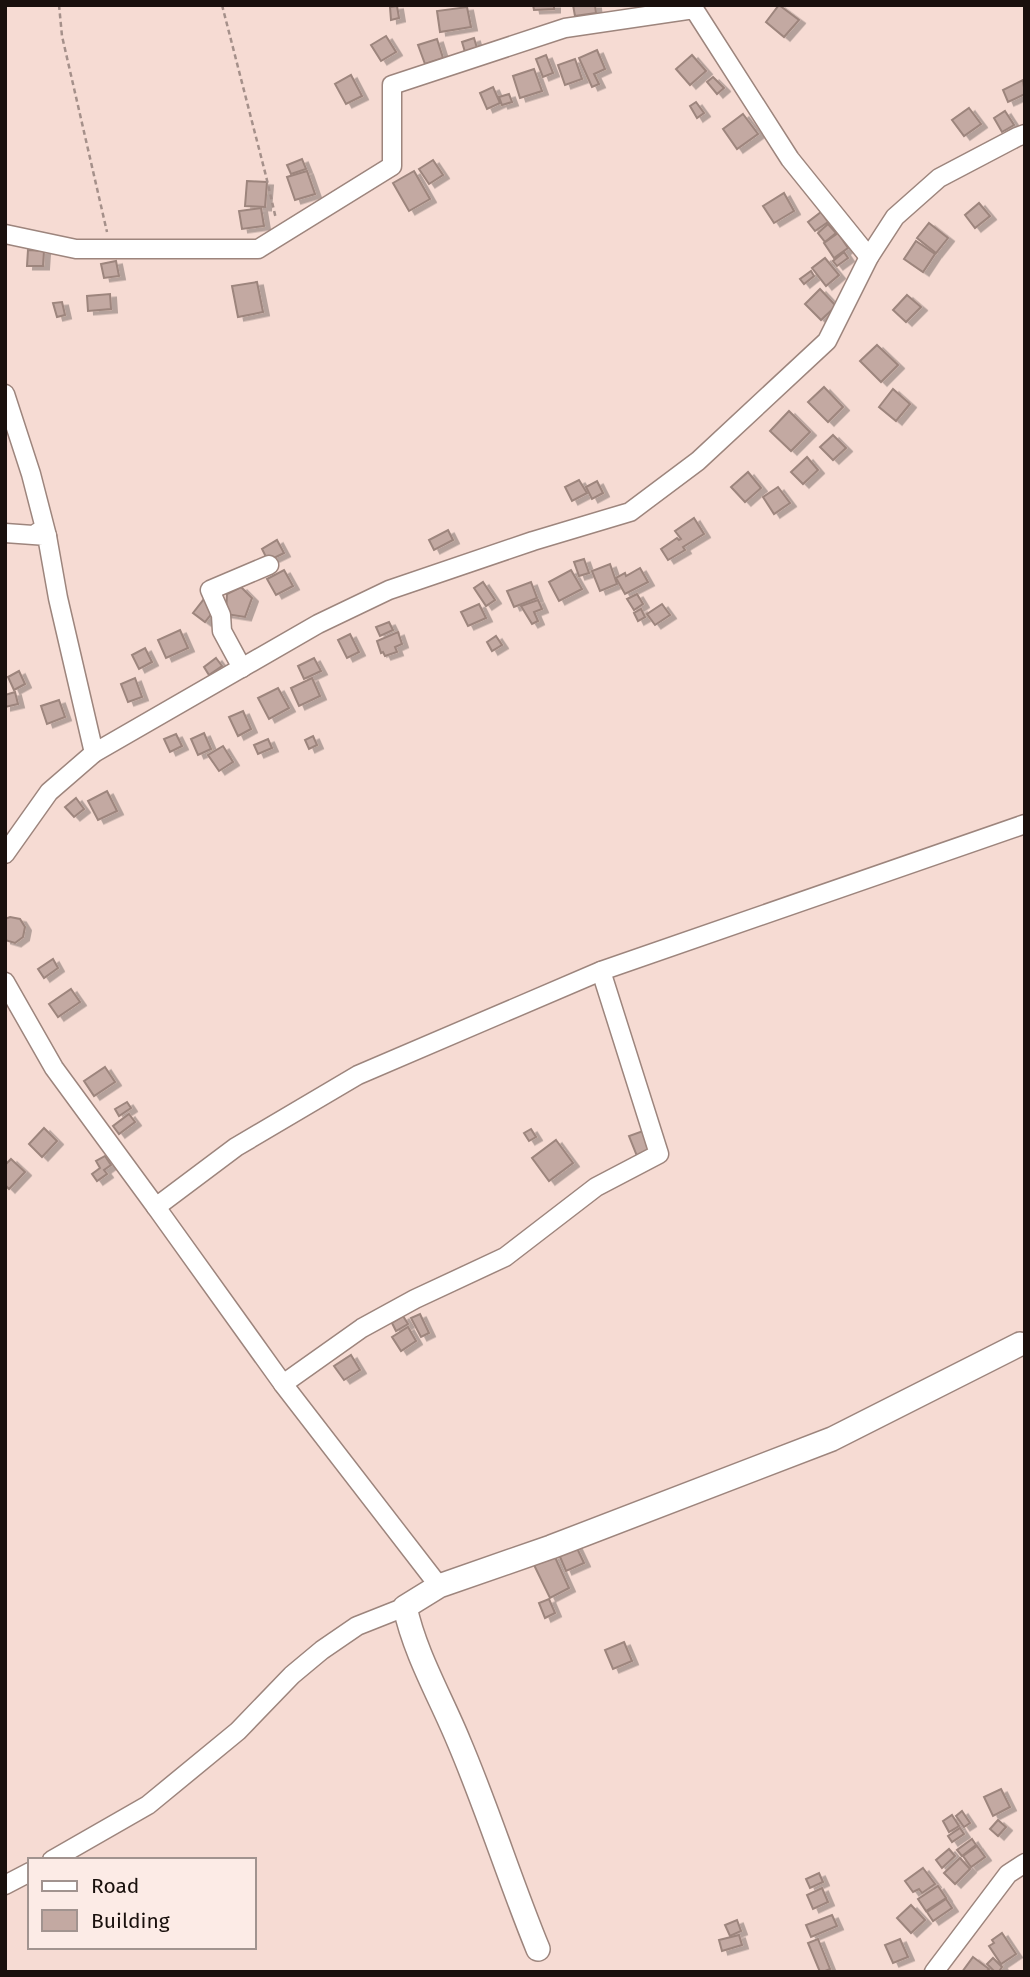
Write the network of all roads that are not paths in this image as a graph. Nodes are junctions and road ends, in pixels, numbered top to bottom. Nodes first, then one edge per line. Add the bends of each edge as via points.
1 (1025, 134) edge
2 (5, 234) edge
3 (869, 257) junction
4 (5, 394) edge
5 (5, 521) edge
6 (5, 533) edge
7 (47, 536) junction
8 (270, 565) dead end
9 (242, 668) junction
10 (94, 753) junction
11 (1025, 824) edge
12 (5, 854) edge
13 (601, 971) junction
14 (5, 982) edge
15 (156, 1207) junction
16 (1020, 1344) dead end
17 (283, 1384) junction
18 (439, 1586) junction
19 (405, 1607) junction
20 (55, 1858) edge
21 (1025, 1863) edge
22 (28, 1873) edge
23 (5, 1885) edge
24 (538, 1949) dead end
25 (934, 1972) edge

1 - 3 street via 939,178 895,217
2 - 3 street via 76,249 258,249 392,166 392,85 565,28 694,9 790,159
3 - 9 street via 827,341 698,461 630,512 389,590
4 - 7 street
5 - 7 street
6 - 7 street
7 - 10 street
8 - 9 street via 210,590 222,631
9 - 10 street
10 - 12 street via 49,792
11 - 13 street
13 - 15 street via 358,1075 236,1147
13 - 17 street via 659,1154 596,1187 505,1257 362,1328
14 - 15 street via 54,1068
15 - 17 street
16 - 18 street via 832,1439
17 - 18 street
18 - 19 street
19 - 20 street via 357,1626 322,1650 238,1731 148,1805
19 - 24 street via 409,1630 459,1742
21 - 25 street via 1008,1874
22 - 23 street

